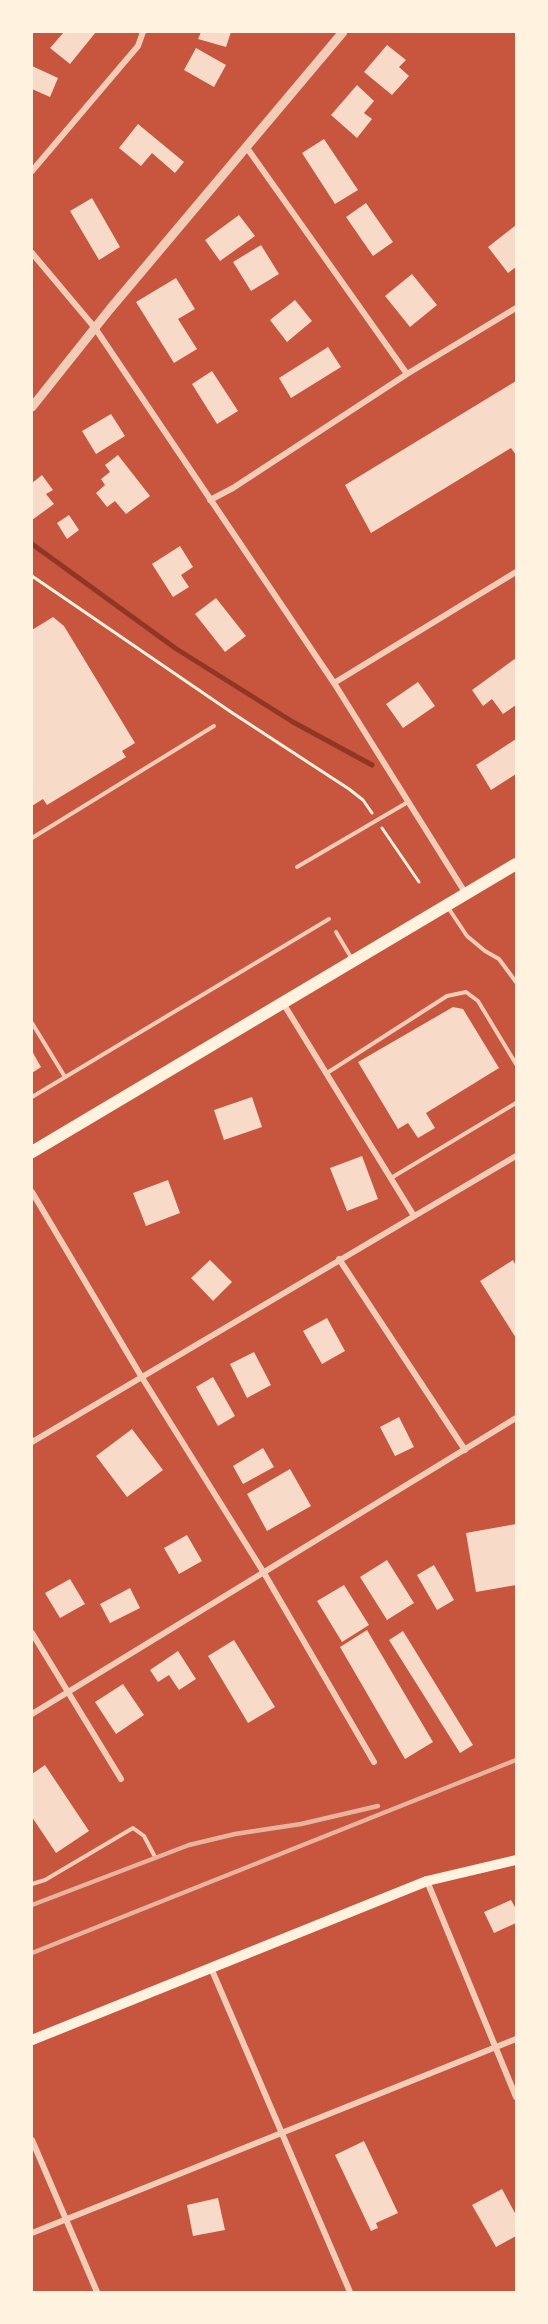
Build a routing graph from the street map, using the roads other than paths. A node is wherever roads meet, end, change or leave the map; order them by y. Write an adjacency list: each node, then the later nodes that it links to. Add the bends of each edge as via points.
1 (143, 32): 4 (street, via 138,46)
2 (343, 32): 3 (street)
3 (247, 148): 7 (street); 8 (street)
4 (32, 171)
5 (32, 253): 7 (street)
6 (516, 308): 8 (street)
7 (95, 328): 9 (street); 10 (street)
8 (406, 374): 10 (street)
9 (32, 407)
10 (210, 500): 12 (street)
11 (516, 572): 12 (street)
12 (334, 683): 14 (street)
13 (214, 726): 15 (lane)
14 (408, 802): 17 (lane); 18 (street)
15 (32, 838)
16 (516, 864): 18 (main road)
17 (297, 867)
18 (466, 894): 19 (main road)
19 (447, 905): 22 (main road); 23 (lane, via 467,936 499,959)
20 (328, 919): 28 (lane)
21 (336, 932): 22 (lane)
22 (353, 961): 24 (main road)
23 (516, 982)
24 (283, 1003): 27 (street); 31 (main road)
25 (32, 1023): 28 (lane)
26 (516, 1064): 27 (lane, via 478,1000 466,992 447,996)
27 (326, 1074): 33 (street)
28 (65, 1077): 29 (lane)
29 (32, 1097)
30 (516, 1103): 33 (lane)
31 (32, 1152)
32 (516, 1156): 35 (street)
33 (390, 1178): 35 (street)
34 (32, 1192): 37 (street)
35 (414, 1216): 36 (street)
36 (339, 1259): 37 (street); 40 (street)
37 (141, 1376): 39 (street); 41 (street)
38 (516, 1418): 40 (street)
39 (32, 1442)
40 (465, 1450): 41 (street)
41 (264, 1573): 43 (street); 45 (street)
42 (32, 1634): 43 (street)
43 (68, 1693): 44 (street); 46 (street)
44 (32, 1714)
45 (374, 1762)
46 (121, 1779)
47 (155, 1857): 50 (lane, via 144,1836 133,1828)
48 (516, 1860): 49 (main road)
49 (427, 1881): 51 (main road); 54 (street)
50 (32, 1884)
51 (211, 1968): 53 (main road); 56 (street)
52 (516, 2039): 54 (street)
53 (32, 2040)
54 (496, 2047): 55 (street); 56 (street)
55 (516, 2097)
56 (280, 2132): 58 (street); 61 (street)
57 (32, 2140): 58 (street)
58 (65, 2219): 59 (street); 60 (street)
59 (32, 2233)
60 (97, 2292)
61 (350, 2292)

